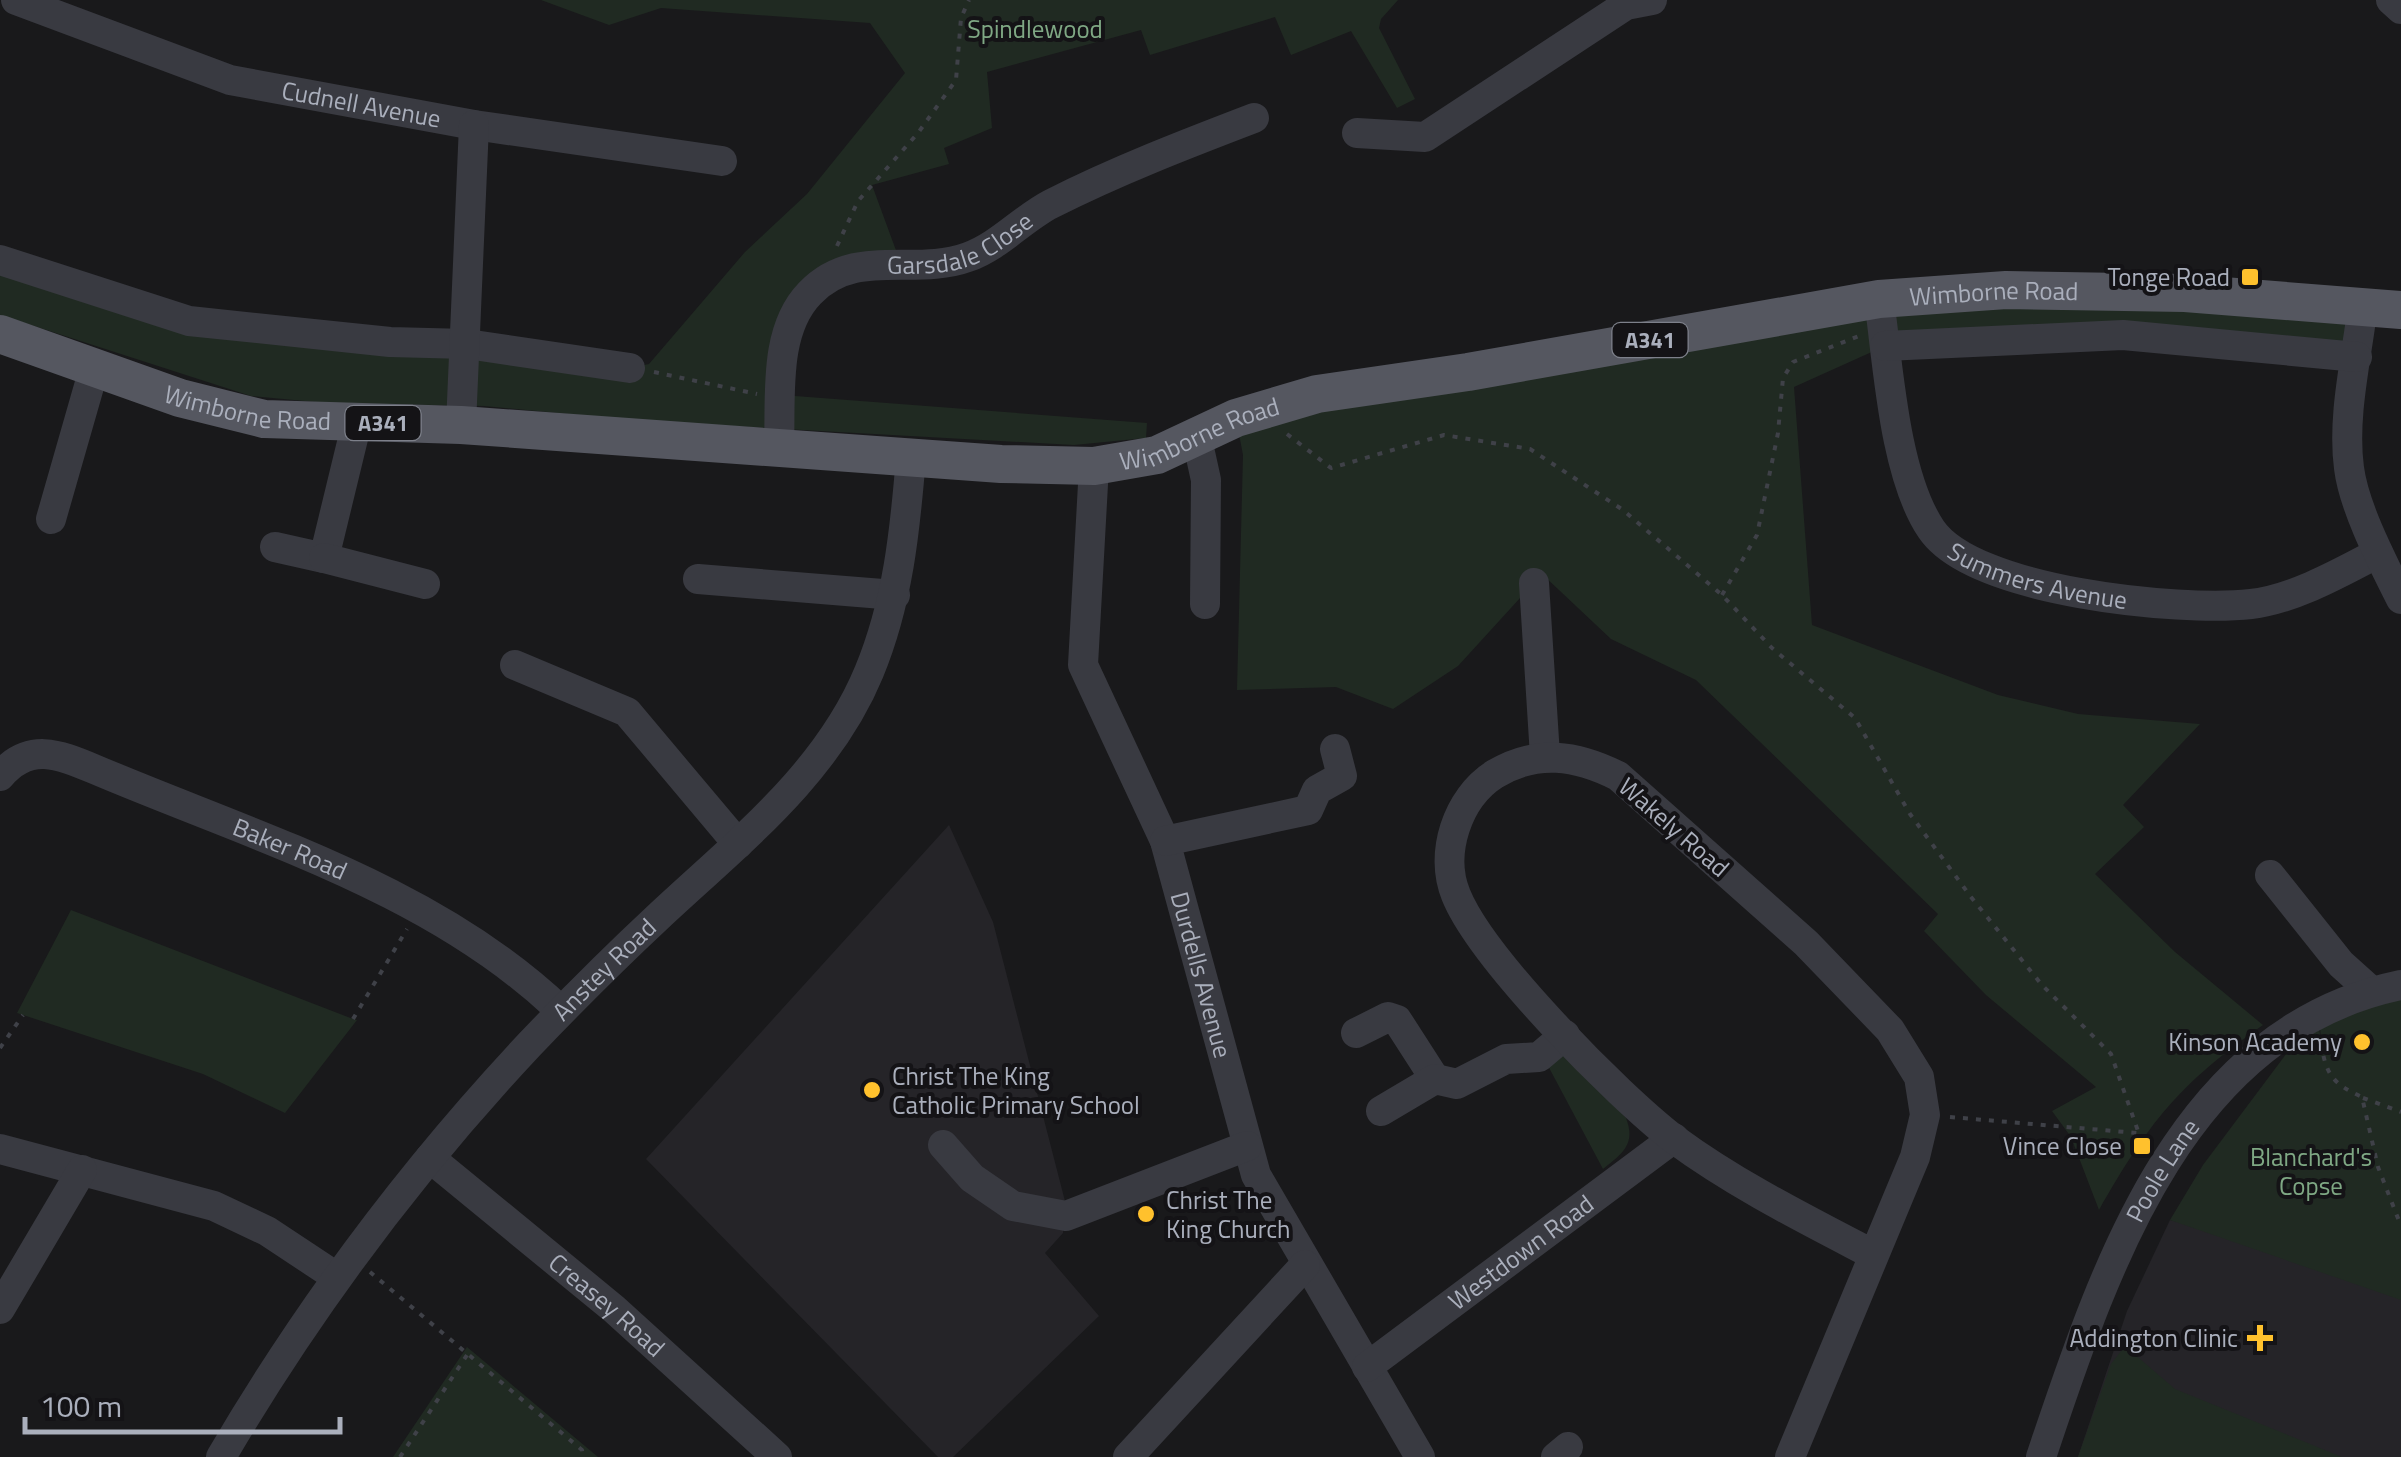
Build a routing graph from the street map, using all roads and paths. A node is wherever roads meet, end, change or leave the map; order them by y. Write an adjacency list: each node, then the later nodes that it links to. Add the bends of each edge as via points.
1 (16, 0): 7 (street, Cudnell Avenue, via 230,80)
2 (969, 0): 11 (path, via 961,18 956,80 858,202)
3 (1652, 0): 8 (street, via 1626,5 1424,138)
4 (2391, 0): 5 (street)
5 (2401, 8)
6 (1254, 118): 11 (street, Garsdale Close, via 1048,206 972,256 944,264 876,262)
7 (474, 125): 9 (street, Cudnell Avenue); 16 (street)
8 (1357, 133)
9 (722, 160)
10 (0, 260): 16 (street, via 189,321)
11 (818, 286): 20 (street, Garsdale Close, via 786,335)
12 (2362, 304): 13 (main road, Wimborne Road / A341); 14 (main road, Wimborne Road / A341, via 2006,290); 17 (street)
13 (2401, 310)
14 (1882, 324): 17 (street, Wimborne Road, via 2123,335); 21 (main road, Wimborne Road / A341, via 1468,372 1316,394); 30 (street, Summers Avenue, via 1905,466 1932,531 1978,563 2075,595 2254,604); 36 (path, via 1793,362 1784,378 1757,535)
15 (0, 334): 19 (main road, Wimborne Road / A341)
16 (466, 344): 18 (street); 23 (street)
17 (2357, 356): 30 (street, via 2349,470)
18 (630, 368): 20 (path)
19 (94, 369): 22 (main road, Wimborne Road / A341, via 264,419); 28 (street)
20 (781, 400): 25 (street, Garsdale Close)
21 (1255, 411): 24 (main road, Wimborne Road / A341); 36 (path, via 1331,468 1444,435 1530,449 1623,510)
22 (357, 422): 23 (main road, Wimborne Road / A341); 31 (street)
23 (461, 425): 25 (main road, Wimborne Road / A341)
24 (1197, 439): 27 (main road, Wimborne Road / A341, via 1156,455); 38 (street, via 1206,480)
25 (779, 446): 26 (main road, Wimborne Road / A341)
26 (911, 457): 27 (main road, Wimborne Road / A341); 35 (street, Anstey Road)
27 (1094, 466): 43 (street, Durdells Avenue, via 1083,665)
28 (51, 519)
29 (275, 547): 31 (street)
30 (2378, 553): 37 (street)
31 (324, 558): 34 (street)
32 (698, 579): 35 (street)
33 (1534, 583): 41 (street)
34 (425, 584)
35 (894, 595): 44 (street, Anstey Road, via 849,711 822,754)
36 (1722, 595): 60 (path, via 1772,648 1856,718 1910,814 1971,896 2042,984 2111,1054)
37 (2401, 599)
38 (1205, 604)
39 (514, 665): 44 (street, via 627,712)
40 (1335, 749): 43 (street, via 1342,776 1316,790 1308,810)
41 (1545, 756): 53 (street, via 1509,766 1470,796 1457,820 1451,864 1466,916); 59 (street, Wakely Road, via 1618,776 1806,943 1908,1053)
42 (0, 776): 46 (street, Baker Road, via 27,754 67,758)
43 (1165, 841): 63 (street, Durdells Avenue)
44 (738, 844): 48 (street, Anstey Road)
45 (2270, 874): 47 (street, via 2341,964)
46 (419, 908): 48 (street, Baker Road, via 514,967); 51 (path)
47 (2386, 988): 49 (street, Poole Lane)
48 (561, 1011): 65 (street, Anstey Road)
49 (2316, 1014): 56 (path, via 2334,1085); 67 (street, Poole Lane, via 2229,1080)
50 (23, 1015): 54 (path)
51 (353, 1019)
52 (1356, 1033): 55 (street, via 1397,1020)
53 (1565, 1035): 55 (street, via 1539,1056 1506,1059 1456,1084); 61 (street)
54 (0, 1048)
55 (1434, 1079): 57 (street)
56 (2362, 1098): 58 (path); 68 (path)
57 (1381, 1111)
58 (2401, 1112)
59 (1925, 1115): 60 (path); 69 (street, Wakely Road, via 1915,1157)
60 (2138, 1133): 67 (path)
61 (1674, 1138): 69 (street); 74 (street, Westdown Road)
62 (943, 1145): 63 (street, via 972,1178 1013,1206 1066,1216)
63 (1248, 1146): 71 (street, Durdells Avenue, via 1256,1175)
64 (0, 1149): 66 (street)
65 (430, 1158): 70 (street, Anstey Road); 78 (street, Creasey Road, via 614,1309)
66 (82, 1170): 70 (street, via 214,1206); 72 (street)
67 (2157, 1178): 82 (street, Poole Lane, via 2110,1264)
68 (2401, 1226)
69 (1872, 1254): 81 (street, Wakely Road)
70 (343, 1266): 73 (path); 75 (street, Anstey Road)
71 (1305, 1266): 74 (street, Durdells Avenue); 79 (street)
72 (0, 1308)
73 (469, 1352): 76 (path); 77 (path, via 582,1450)
74 (1367, 1367): 80 (street, Durdells Avenue)
75 (221, 1457)
76 (400, 1457)
77 (582, 1457)
78 (777, 1457)
79 (1128, 1457)
80 (1420, 1457)
81 (1790, 1457)
82 (2041, 1457)

